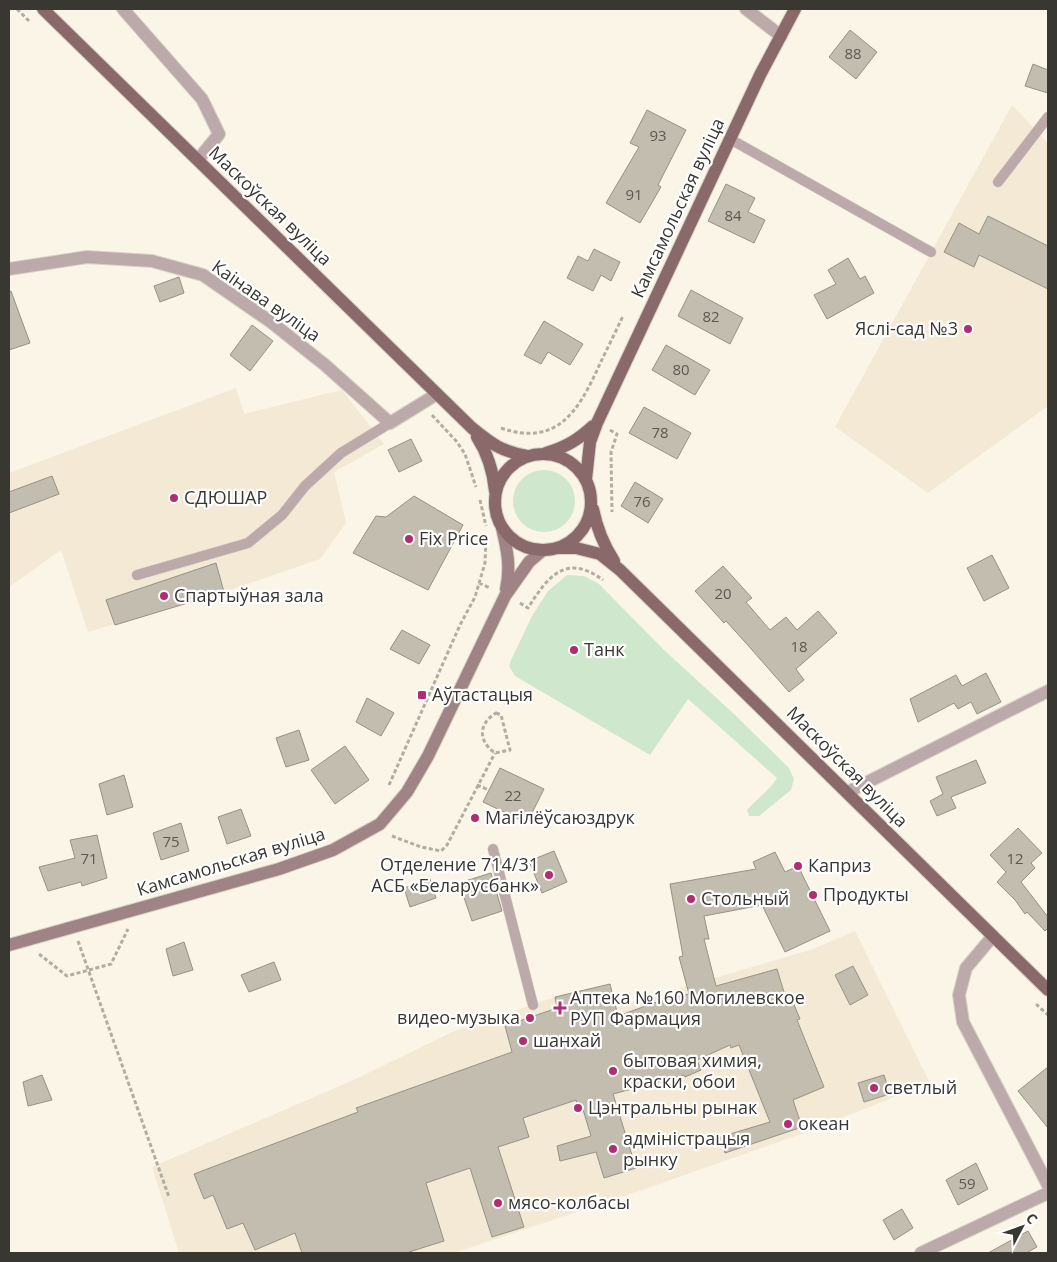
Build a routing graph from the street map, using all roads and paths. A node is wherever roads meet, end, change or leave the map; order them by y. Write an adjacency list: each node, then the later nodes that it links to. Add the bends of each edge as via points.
1 (43, 9): 8 (main road, Маскоўская вуліца)
2 (123, 9): 8 (street, via 202,99 218,134)
3 (746, 9): 5 (street)
4 (795, 9): 5 (main road, Камсамольская вуліца)
5 (781, 36): 7 (main road, Камсамольская вуліца)
6 (1048, 117): 9 (lane)
7 (730, 139): 10 (lane); 16 (main road, Камсамольская вуліца)
8 (198, 160): 13 (main road, Маскоўская вуліца)
9 (998, 182)
10 (931, 252)
11 (9, 269): 15 (street, Каінава вуліца, via 87,257 152,261 203,275 271,322)
12 (623, 316): 14 (path, via 584,398)
13 (437, 394): 15 (street); 18 (main road, Маскоўская вуліца)
14 (574, 411): 16 (path); 17 (path, via 556,426 533,434 518,434)
15 (390, 423): 29 (lane, via 341,454 305,486 282,515 248,543)
16 (597, 423): 19 (main road, Камсамольская вуліца, via 565,448); 21 (main road, Камсамольская вуліца, via 590,442); 24 (path, via 617,434 611,452)
17 (496, 426)
18 (472, 428): 20 (main road, Маскоўская вуліца, via 508,452); 22 (main road, Маскоўская вуліца, via 486,450 493,472)
19 (543, 454): 20 (main road); 21 (main road, via 560,457 575,465)
20 (527, 456): 22 (main road, via 512,465 501,478)
21 (586, 479): 23 (main road)
22 (495, 495): 25 (main road, via 496,512)
23 (592, 503): 26 (main road, via 587,522 575,538); 28 (main road, Маскоўская вуліца, via 597,531)
24 (612, 513)
25 (502, 528): 27 (main road, via 527,548); 31 (main road, Камсамольская вуліца, via 509,557)
26 (558, 548): 27 (main road); 28 (main road, Маскоўская вуліца, via 576,548 600,554)
27 (543, 550): 31 (main road, Камсамольская вуліца, via 529,562)
28 (620, 570): 31 (path, via 607,584 591,571 574,567 558,571 541,587 528,608); 36 (main road, Маскоўская вуліца)
29 (137, 575)
30 (479, 583): 31 (path)
31 (505, 596): 38 (main road, Камсамольская вуліца, via 428,756 408,792 380,824 333,850 279,869)
32 (1048, 691): 36 (street)
33 (496, 753): 33 (path, via 485,741 482,729 496,713 501,715 510,750)
34 (478, 785): 35 (path)
35 (489, 790)
36 (848, 792): 39 (main road, Маскоўская вуліца)
37 (494, 849): 43 (lane)
38 (73, 926): 40 (main road, Камсамольская вуліца); 47 (path)
39 (993, 936): 41 (main road, Маскоўская вуліца); 45 (street, via 966,968 959,995 963,1022)
40 (9, 945)
41 (1048, 990)
42 (1035, 1002): 44 (path)
43 (533, 1005)
44 (1048, 1015)
45 (1048, 1185)
46 (1048, 1193): 48 (street)
47 (168, 1197)
48 (921, 1253)

